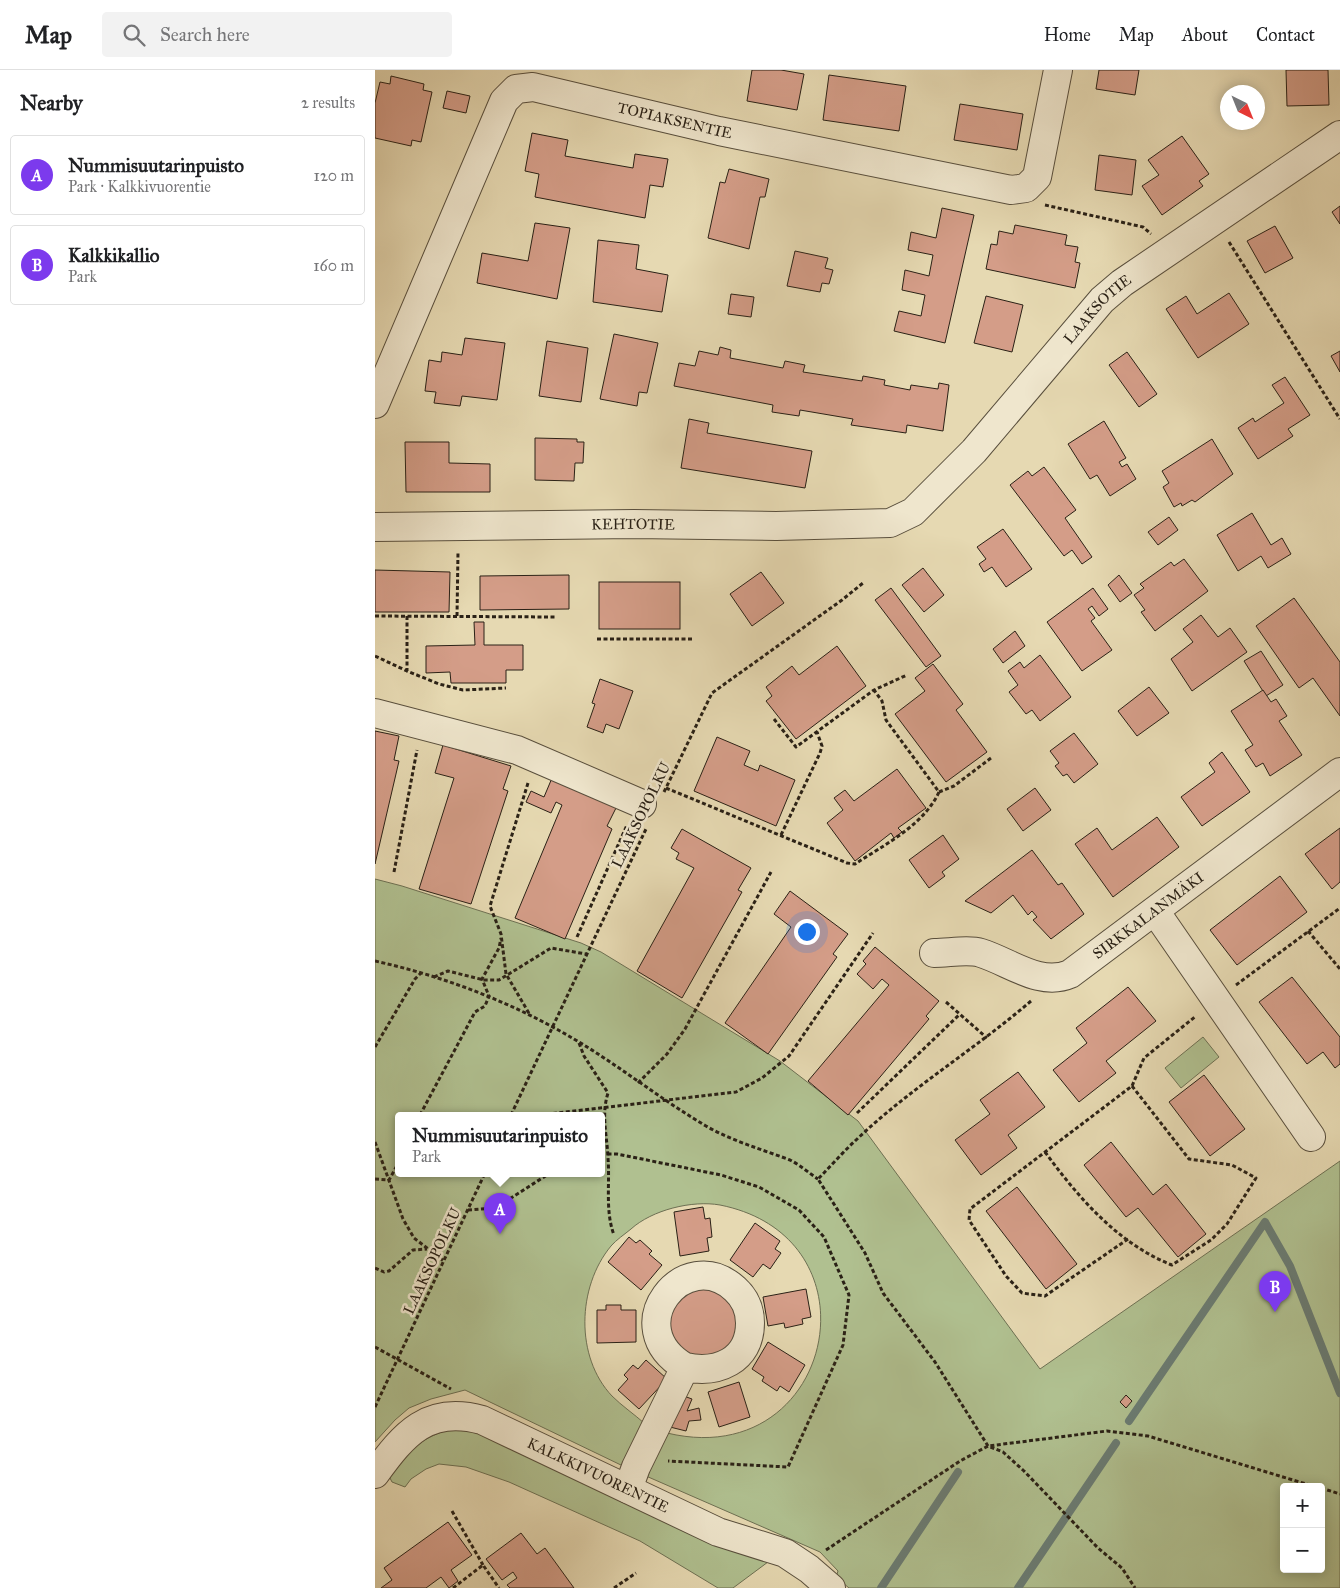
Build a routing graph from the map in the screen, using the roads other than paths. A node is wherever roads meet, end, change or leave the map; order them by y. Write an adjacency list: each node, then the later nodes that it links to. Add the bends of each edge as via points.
1 (1058, 70): 3 (street, TOPIAKSENTIE, via 1037,178 1026,188 1011,190 719,131 533,87 516,89 504,101)
2 (1340, 135): 4 (street, LAAKSOTIE, via 1102,300 974,451 913,512)
3 (375, 404)
4 (890, 523): 5 (street, KEHTOTIE)
5 (375, 527)
6 (375, 713): 8 (street, via 517,750)
7 (1340, 772): 9 (street, SIRKKALANMÄKI)
8 (647, 807)
9 (1155, 911): 10 (street, SIRKKALANMÄKI, via 1070,974 1058,979 1044,978 979,952); 11 (street)
10 (935, 953)
11 (1311, 1136)
12 (685, 1367): 14 (street)
13 (379, 1457): 14 (street, KALKKIVUORENTIE, via 429,1420 453,1415 469,1416)
14 (628, 1489): 15 (street, KALKKIVUORENTIE, via 718,1532 785,1553)
15 (831, 1588)

